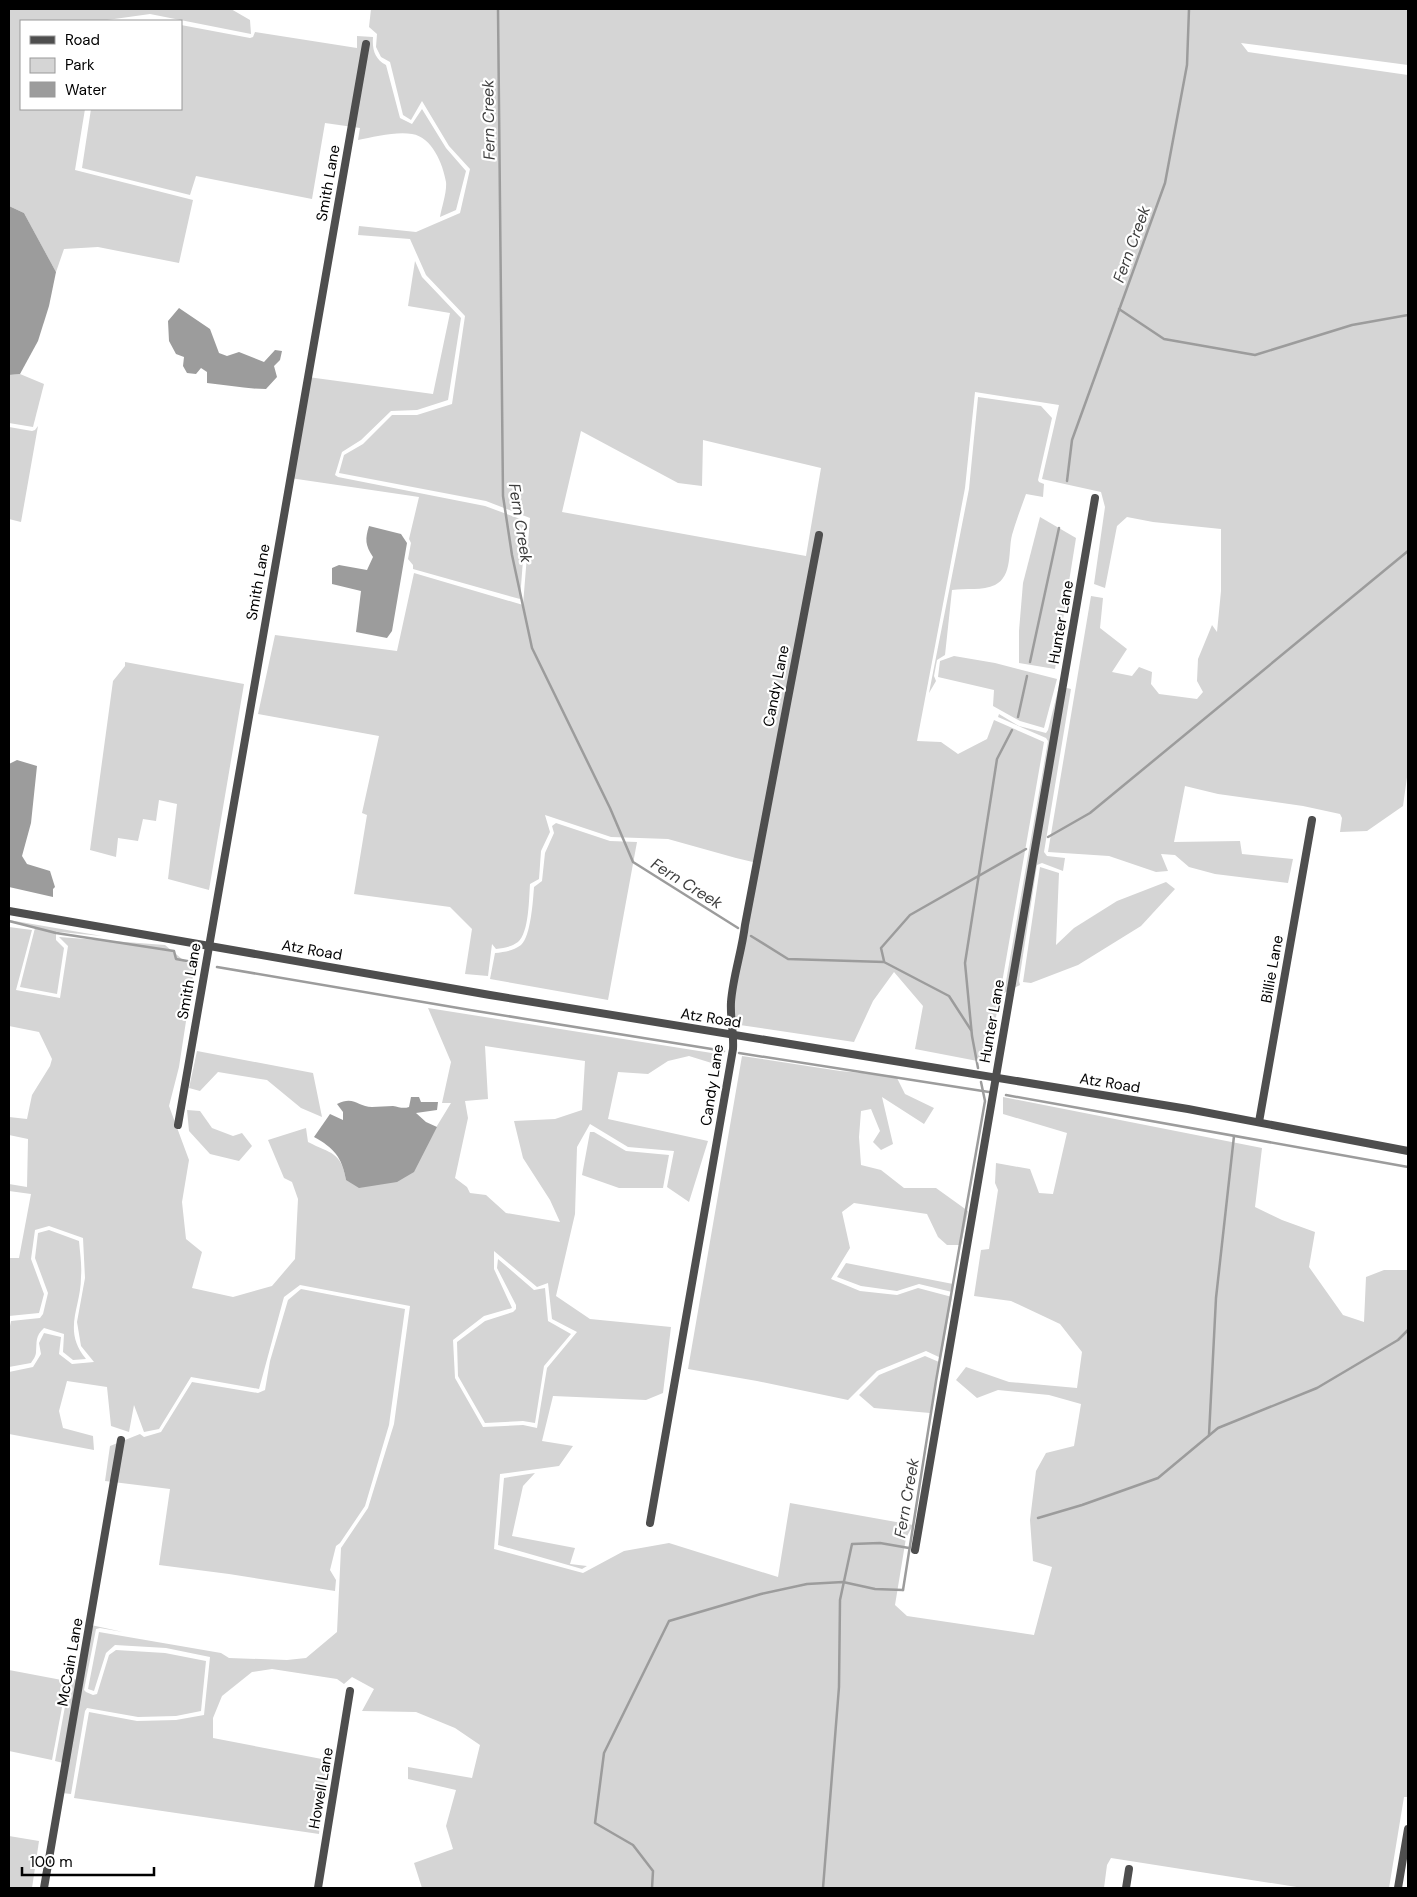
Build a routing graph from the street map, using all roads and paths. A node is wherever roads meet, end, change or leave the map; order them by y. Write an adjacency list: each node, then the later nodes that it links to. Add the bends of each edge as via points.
1 (366, 44): 6 (street, Smith Lane)
2 (1095, 498): 8 (street, Hunter Lane)
3 (819, 535): 7 (street, Candy Lane, via 743,949 734,978 731,1005)
4 (1312, 820): 9 (street, Billie Lane)
5 (9, 911): 6 (street, Atz Road)
6 (209, 946): 7 (street, Atz Road); 10 (street, Smith Lane)
7 (734, 1035): 8 (street, Atz Road); 13 (street, Candy Lane)
8 (996, 1078): 9 (street, Atz Road); 14 (street, Hunter Lane)
9 (1259, 1122): 11 (street, Atz Road)
10 (178, 1125)
11 (1408, 1152)
12 (121, 1440): 18 (street, McCain Lane)
13 (650, 1523)
14 (915, 1550)
15 (350, 1691): 19 (street, Howell Lane)
16 (1408, 1829): 21 (street)
17 (1129, 1869): 20 (street)
18 (44, 1888)
19 (318, 1888)
20 (1126, 1888)
21 (1398, 1888)

